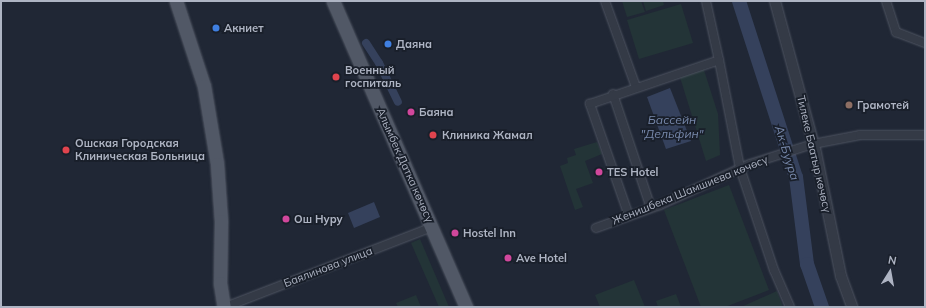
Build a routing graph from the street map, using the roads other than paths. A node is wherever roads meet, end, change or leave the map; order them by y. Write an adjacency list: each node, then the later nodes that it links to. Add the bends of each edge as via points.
1 (176, 1): 18 (main road, via 204,86 217,164 221,221 220,283)
2 (333, 1): 16 (main road, Алымбек Датка көчөсү)
3 (605, 1): 9 (street)
4 (706, 1): 8 (street)
5 (777, 1): 12 (street, Тилеке Баатыр көчөсү)
6 (886, 1): 7 (street, via 896,32)
7 (925, 43)
8 (719, 60): 9 (street); 13 (street)
9 (636, 87): 10 (street)
10 (614, 94): 14 (street); 15 (street, via 590,104)
11 (925, 135): 12 (street, Женишбека Шамшиева көчөсү, via 860,135)
12 (813, 144): 13 (street, Женишбека Шамшиева көчөсү); 21 (street, Тилеке Баатыр көчөсү, via 841,276)
13 (740, 168): 14 (street, Женишбека Шамшиева көчөсү); 20 (street, via 774,270)
14 (651, 208): 15 (street, Женишбека Шамшиева көчөсү)
15 (629, 216): 17 (street, Женишбека Шамшиева көчөсү)
16 (432, 227): 18 (street, Баялинова улица); 19 (main road, Алымбек Датка көчөсү)
17 (596, 228)
18 (224, 307)
19 (466, 307)
20 (790, 307)
21 (852, 307)

